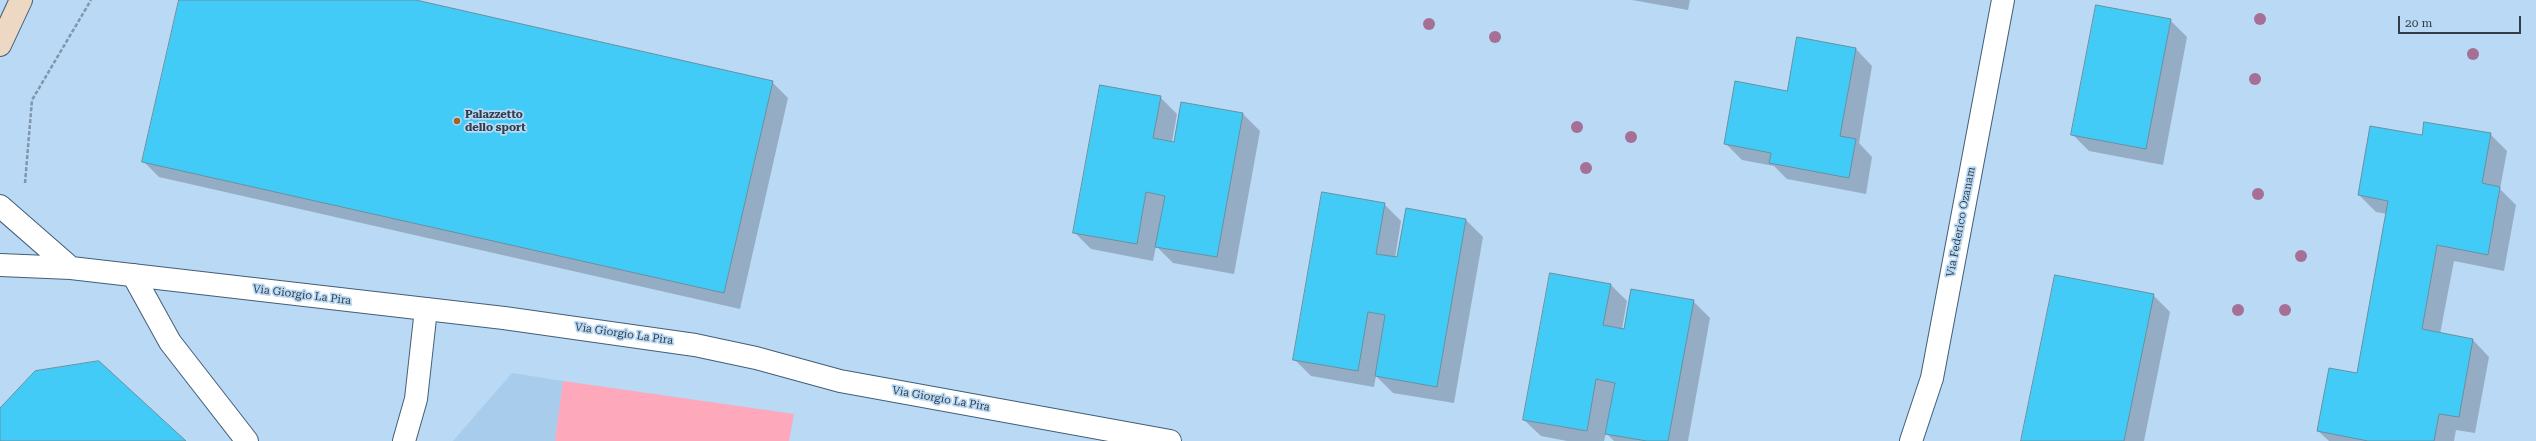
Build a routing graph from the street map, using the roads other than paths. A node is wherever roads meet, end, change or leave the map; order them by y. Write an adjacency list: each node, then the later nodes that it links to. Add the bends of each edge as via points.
1 (21, 0): 3 (main road)
2 (2003, 0): 12 (street, Via Federico Ozanam, via 1932,378)
3 (0, 45)
4 (7, 213): 6 (street)
5 (0, 265): 6 (street, Via Giorgio La Pira)
6 (71, 268): 7 (street, Via Giorgio La Pira)
7 (133, 275): 8 (street, Via Giorgio La Pira); 9 (street, via 170,342)
8 (426, 309): 10 (street, via 416,399); 11 (street, Via Giorgio La Pira, via 695,344 840,381)
9 (247, 441)
10 (404, 441)
11 (1170, 441)
12 (1911, 441)

